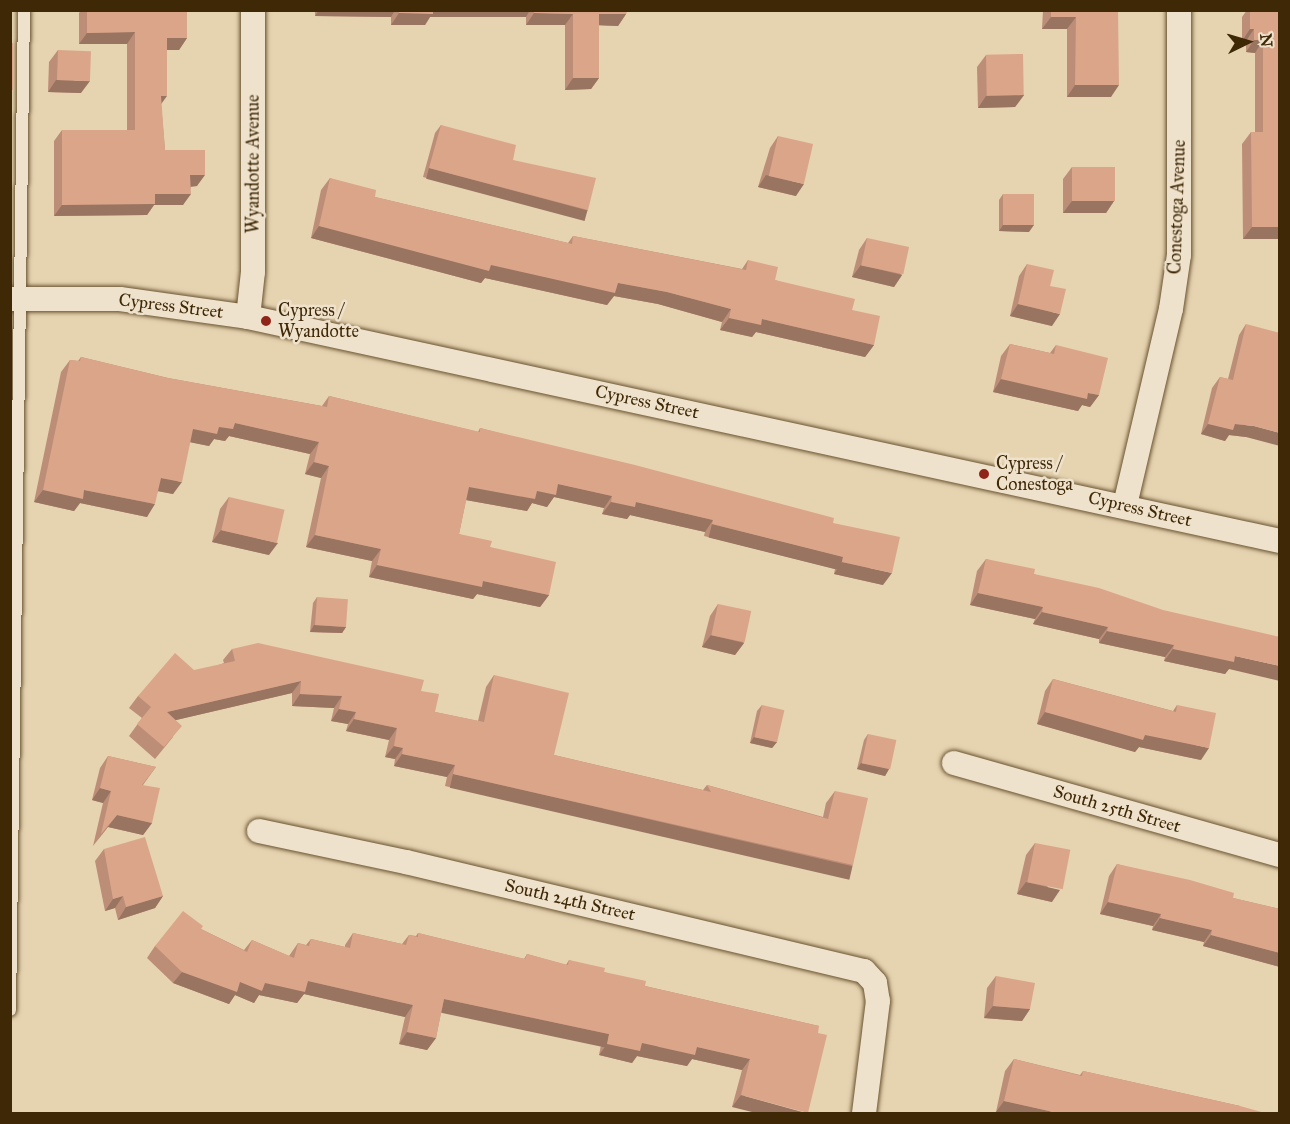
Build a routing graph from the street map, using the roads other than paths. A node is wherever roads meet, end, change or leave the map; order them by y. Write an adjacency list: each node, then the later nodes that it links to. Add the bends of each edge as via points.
1 (24, 10): 4 (lane)
2 (253, 10): 5 (street, Wyandotte Avenue, via 254,272)
3 (1179, 10): 6 (street, Conestoga Avenue, via 1179,255 1171,309)
4 (17, 298): 5 (street, Cypress Street, via 130,299); 11 (lane)
5 (248, 317): 6 (street, Cypress Street)
6 (1125, 505): 7 (street, Cypress Street)
7 (1280, 541)
8 (954, 763): 10 (street, South 25th Street)
9 (259, 831): 12 (street, South 24th Street, via 864,971 876,983 876,1022)
10 (1280, 855)
11 (10, 1010)
12 (864, 1113)

